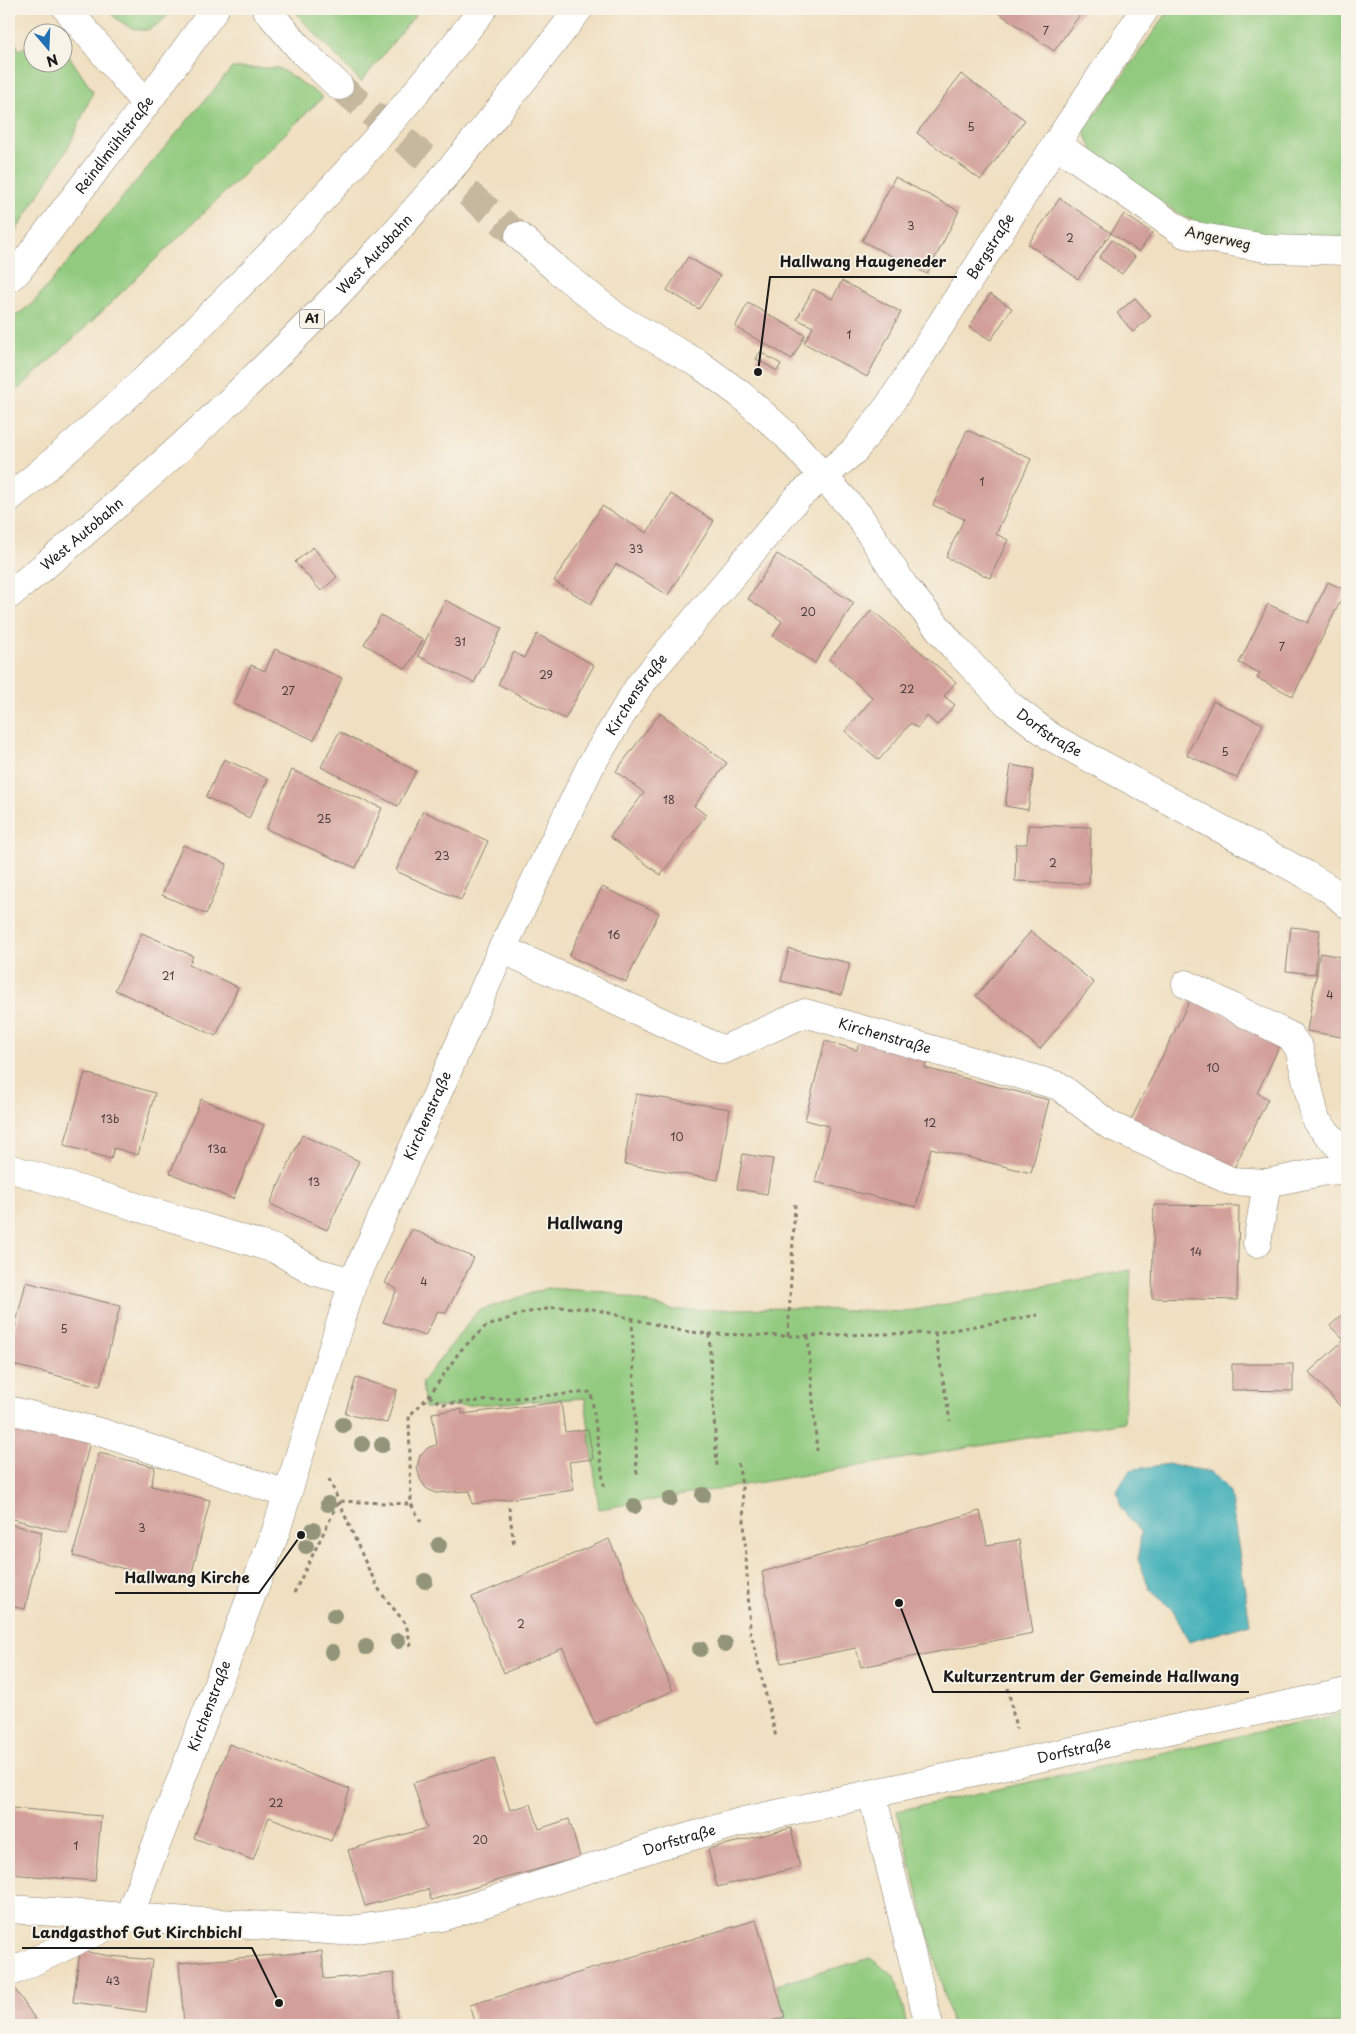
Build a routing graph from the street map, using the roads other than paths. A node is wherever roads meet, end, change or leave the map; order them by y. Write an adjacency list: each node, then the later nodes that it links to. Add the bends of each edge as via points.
1 (67, 9): 8 (main road)
2 (215, 9): 8 (main road, Reindlmühlstraße)
3 (266, 9): 7 (main road, via 301,50)
4 (483, 9): 14 (main road, via 392,123 320,203 171,354)
5 (579, 9): 15 (main road, West Autobahn / A1, via 512,95 356,274 172,457 80,538)
6 (1145, 9): 9 (main road, Bergstraße)
7 (339, 86)
8 (146, 104): 12 (main road, Reindlmühlstraße, via 17,272)
9 (1056, 144): 11 (main road, Angerweg, via 1185,234 1271,249); 13 (main road, Bergstraße, via 890,404 854,451)
10 (519, 236): 13 (main road, Dorfstraße, via 618,318 699,364 740,394)
11 (1347, 251)
12 (9, 278)
13 (825, 475): 16 (main road, Dorfstraße, via 859,516 904,586 953,646 1007,703 1051,737 1304,874); 17 (main road, Kirchenstraße, via 799,496 639,686 591,765)
14 (9, 498)
15 (9, 594)
16 (1347, 904)
17 (502, 949): 22 (main road, Kirchenstraße, via 723,1050 805,1013 1059,1086 1109,1125 1231,1182); 24 (main road, Kirchenstraße)
18 (1186, 984): 19 (main road, via 1290,1036 1299,1048 1316,1122)
19 (1347, 1154)
20 (9, 1168): 24 (main road, via 275,1249 316,1272)
21 (1347, 1170): 22 (main road)
22 (1267, 1183): 23 (main road)
23 (1257, 1243)
24 (353, 1282): 26 (main road, Kirchenstraße)
25 (9, 1410): 26 (main road, via 100,1432)
26 (287, 1494): 30 (main road, Kirchenstraße, via 276,1531)
27 (1347, 1692): 28 (main road, Dorfstraße)
28 (872, 1794): 30 (main road, Dorfstraße, via 744,1821 442,1917 342,1931); 32 (main road)
29 (9, 1909): 30 (main road, Dorfstraße)
30 (129, 1916): 31 (main road)
31 (9, 1973)
32 (929, 2025)

